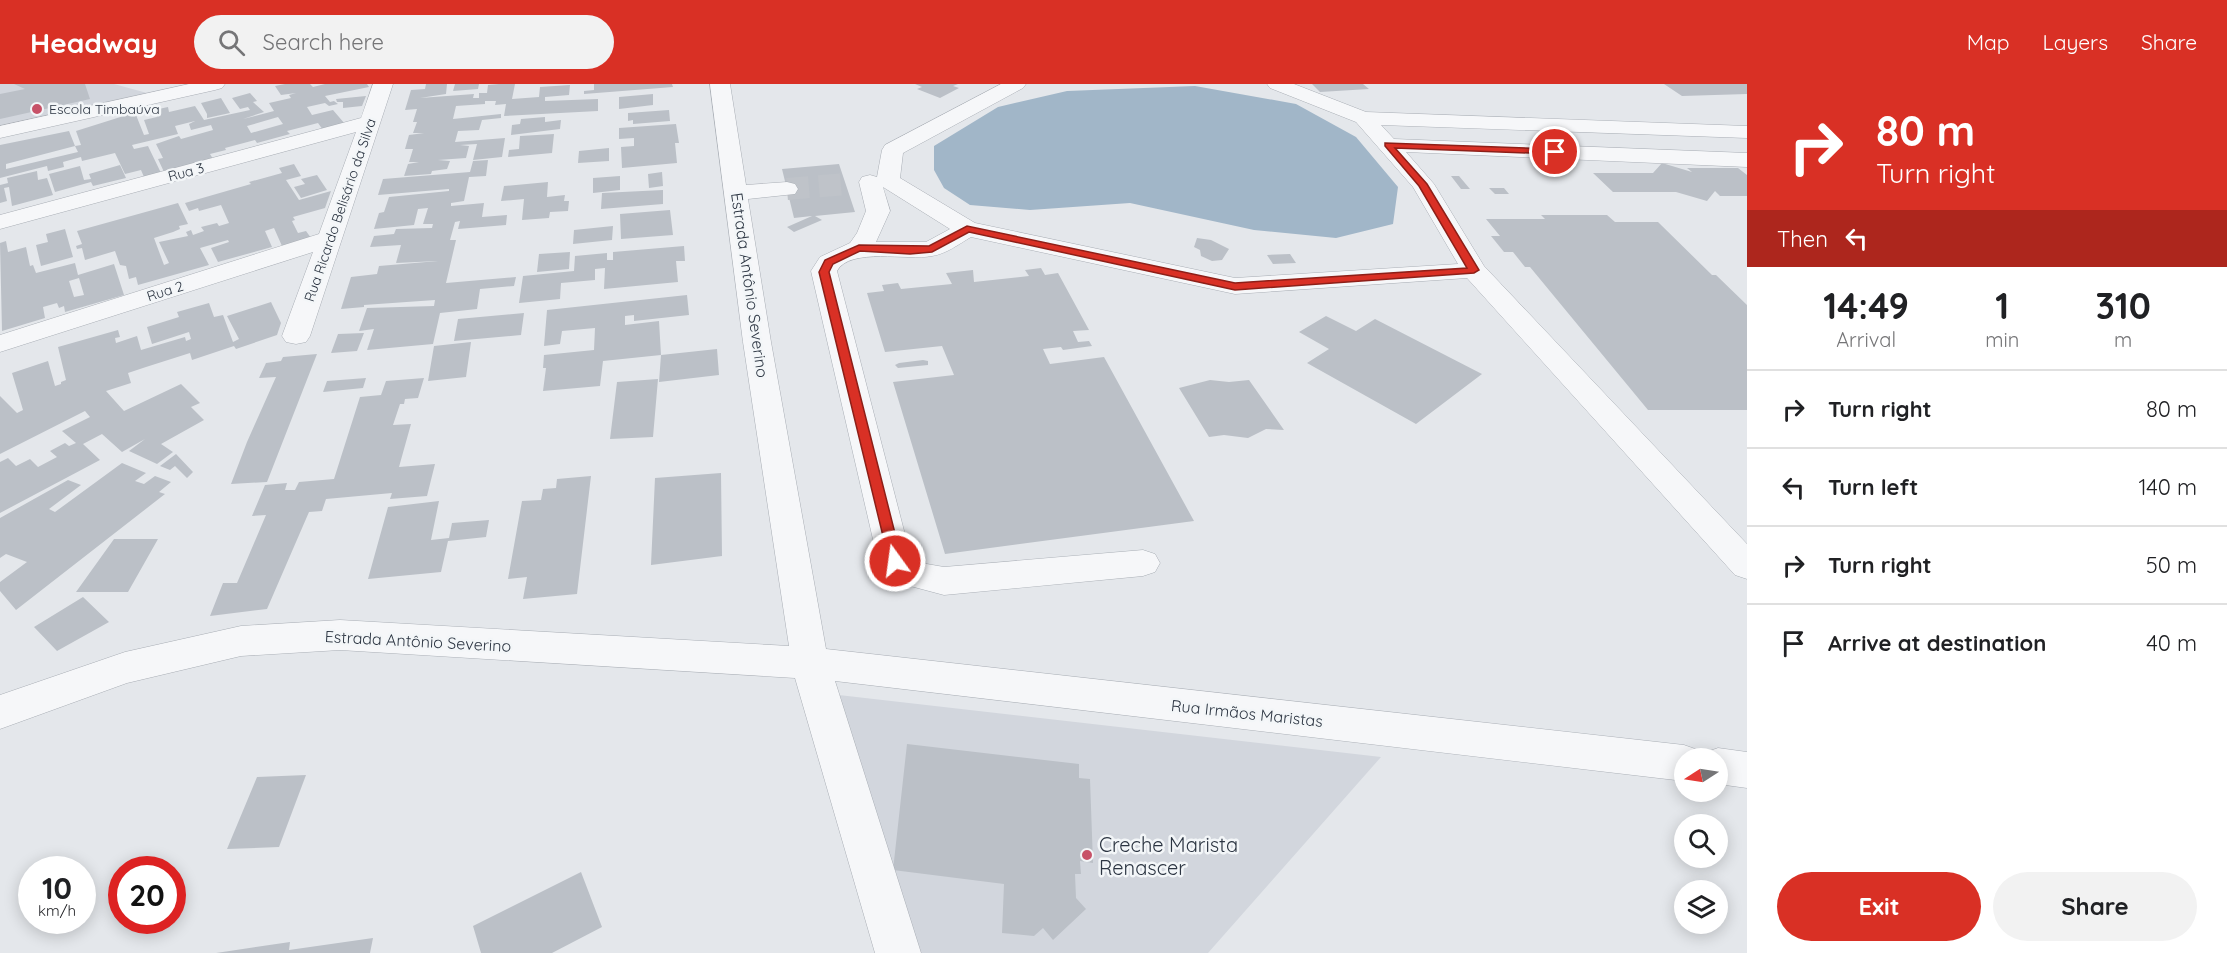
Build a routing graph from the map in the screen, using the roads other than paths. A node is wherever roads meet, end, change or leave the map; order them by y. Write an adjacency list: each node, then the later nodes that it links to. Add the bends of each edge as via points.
1 (215, 84): 7 (street)
2 (383, 84): 9 (street, Rua Ricardo Belisário da Silva)
3 (720, 84): 16 (street, Estrada Antônio Severino)
4 (1016, 84): 5 (street); 14 (street, via 893,150)
5 (1024, 84)
6 (1277, 84): 8 (street)
7 (182, 86): 10 (street)
8 (1363, 118): 11 (street); 12 (street)
9 (371, 122): 17 (street, Rua 3); 19 (street, Rua Ricardo Belisário da Silva)
10 (0, 132)
11 (1747, 132)
12 (1388, 145): 13 (street); 21 (street, via 1423,184)
13 (1747, 160)
14 (868, 182): 18 (street); 20 (street, via 878,211)
15 (787, 189): 16 (street)
16 (736, 193): 26 (street, Estrada Antônio Severino)
17 (0, 222)
18 (967, 229): 20 (street, via 932,249); 21 (street, via 1235,286)
19 (329, 239): 22 (street, Rua Ricardo Belisário da Silva); 23 (street, Rua 2)
20 (859, 248): 24 (street, via 828,262 824,272 895,561 911,574 944,581)
21 (1474, 270): 25 (street)
22 (296, 336)
23 (0, 344)
24 (1143, 563)
25 (1747, 566)
26 (810, 663): 27 (street, Estrada Antônio Severino, via 340,634 241,641 125,668); 28 (street, Rua Irmãos Maristas); 31 (street, Estrada Antônio Severino)
27 (4, 704)
28 (1674, 762)
29 (1728, 767): 30 (street)
30 (1747, 770)
31 (898, 953)

